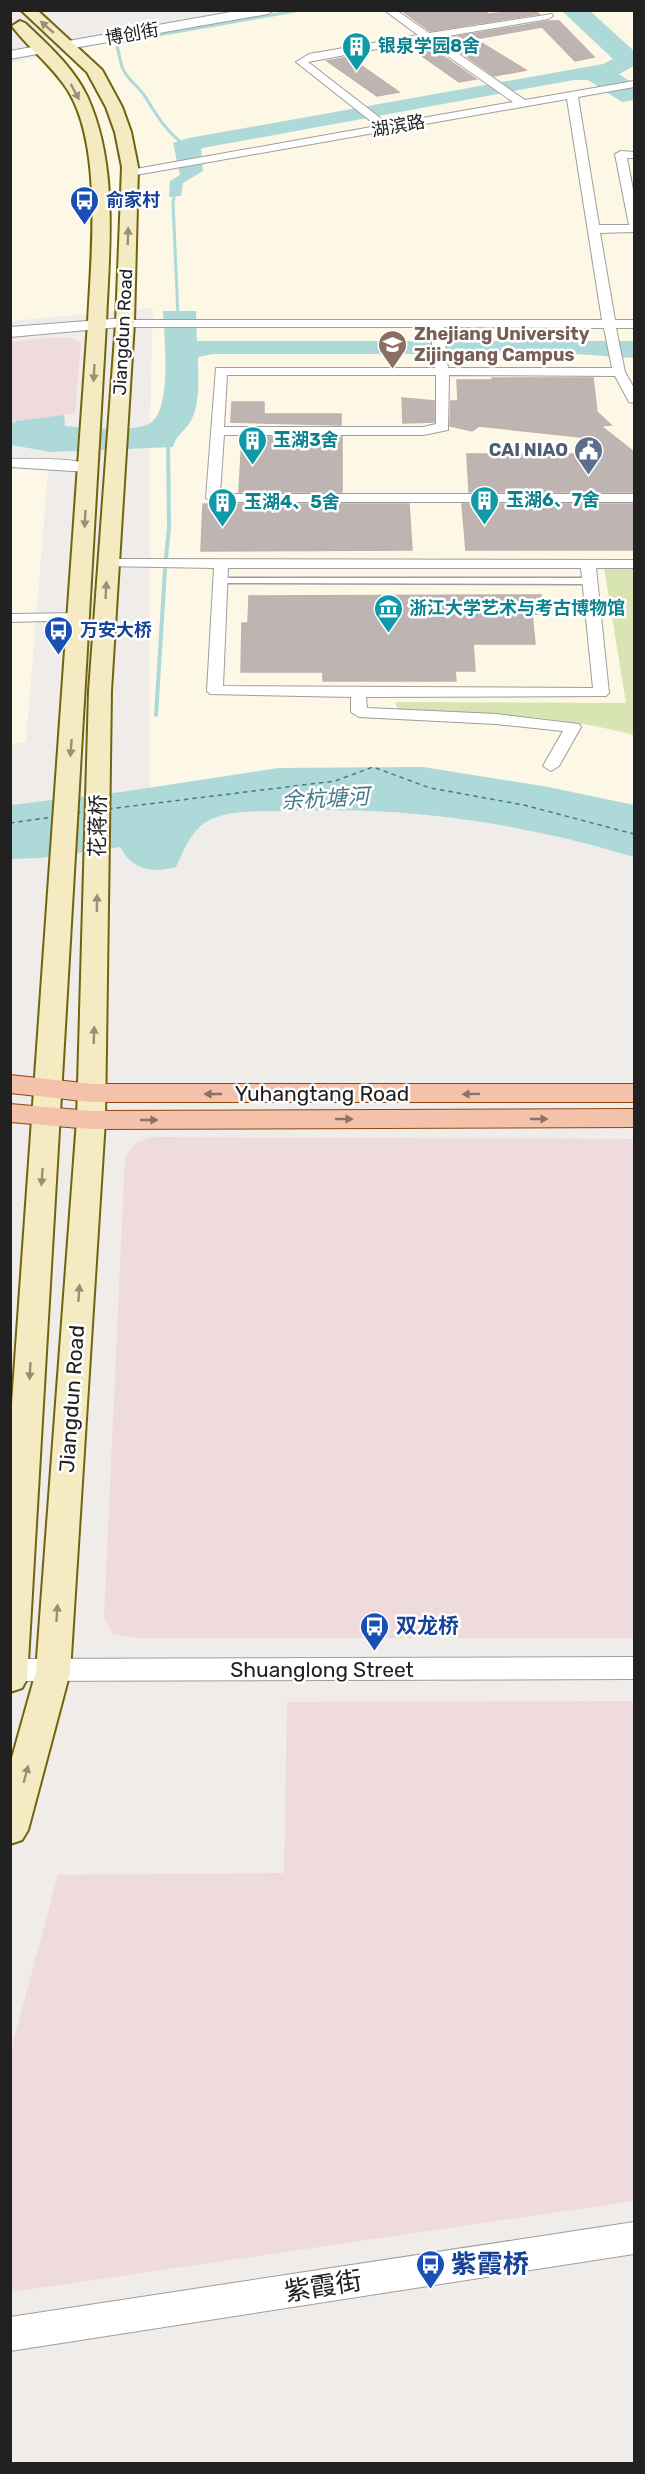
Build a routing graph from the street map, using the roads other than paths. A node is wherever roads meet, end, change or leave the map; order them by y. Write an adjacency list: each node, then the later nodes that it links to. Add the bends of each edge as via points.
1 (28, 10): 7 (main road, Jiangdun Road, one-way to 1)
2 (268, 10): 7 (street, 博创街)
3 (389, 10): 6 (street)
4 (10, 16): 8 (main road, Jiangdun Road)
5 (548, 16): 6 (street)
6 (427, 37): 12 (street); 13 (street, via 309,57 301,62)
7 (68, 45): 15 (main road, Jiangdun Road, via 94,70 114,107)
8 (43, 49): 9 (street); 19 (main road, Jiangdun Road, one-way to 19, via 64,70 83,106 95,146 100,176)
9 (10, 55)
10 (634, 84): 11 (street, 湖滨路)
11 (572, 96): 12 (street, 湖滨路); 17 (street)
12 (520, 103): 13 (street, 湖滨路)
13 (384, 127): 15 (street, 湖滨路)
14 (634, 155): 16 (street, via 621,154)
15 (130, 173): 20 (main road, Jiangdun Road, one-way to 15)
16 (634, 224)
17 (593, 229): 18 (street); 21 (street)
18 (634, 229)
19 (97, 323): 20 (street); 24 (street); 30 (main road, Jiangdun Road, one-way to 30)
20 (125, 323): 23 (street); 32 (main road, Jiangdun Road)
21 (609, 324): 22 (street); 23 (street); 26 (street)
22 (634, 324)
23 (437, 329): 25 (street)
24 (10, 332)
25 (441, 365): 26 (street); 28 (street, via 221,370); 28 (street, via 443,427 423,431)
26 (618, 367): 27 (street)
27 (634, 399)
28 (218, 431): 31 (street, via 213,498)
29 (10, 463): 30 (street)
30 (89, 464): 38 (main road, Jiangdun Road, one-way to 38)
31 (634, 498)
32 (108, 563): 33 (street); 41 (main road, Jiangdun Road, one-way to 32)
33 (221, 564): 34 (street); 36 (street)
34 (588, 564): 35 (street); 37 (street)
35 (634, 564)
36 (220, 581): 37 (street); 42 (street, via 215,691)
37 (590, 581): 42 (street, via 601,693)
38 (79, 616): 39 (street); 40 (main road, Jiangdun Road)
39 (10, 618)
40 (75, 689): 44 (main road, 花蒋桥, one-way to 44)
41 (100, 691): 45 (main road, 花蒋桥, one-way to 41)
42 (358, 692): 43 (street, via 359,712 496,718 573,727)
43 (551, 766)
44 (58, 959): 48 (main road, Jiangdun Road)
45 (96, 962): 49 (main road, Jiangdun Road, one-way to 45)
46 (10, 1084): 48 (main road, Yuhangtang Road)
47 (634, 1093): 49 (main road, Yuhangtang Road, one-way to 49)
48 (47, 1104): 49 (main road, Yuhangtang Road); 50 (main road, Yuhangtang Road); 54 (main road, Jiangdun Road, one-way to 54)
49 (91, 1106): 51 (main road, Yuhangtang Road, one-way to 51); 53 (main road, Jiangdun Road, one-way to 49)
50 (10, 1113)
51 (634, 1118)
52 (634, 1668): 53 (street, Shuanglong Street)
53 (53, 1672): 54 (street, Shuanglong Street); 55 (main road, Jiangdun Road, one-way to 53)
54 (11, 1673)
55 (10, 1830)
56 (634, 2238): 57 (street, 紫霞街)
57 (10, 2334)

